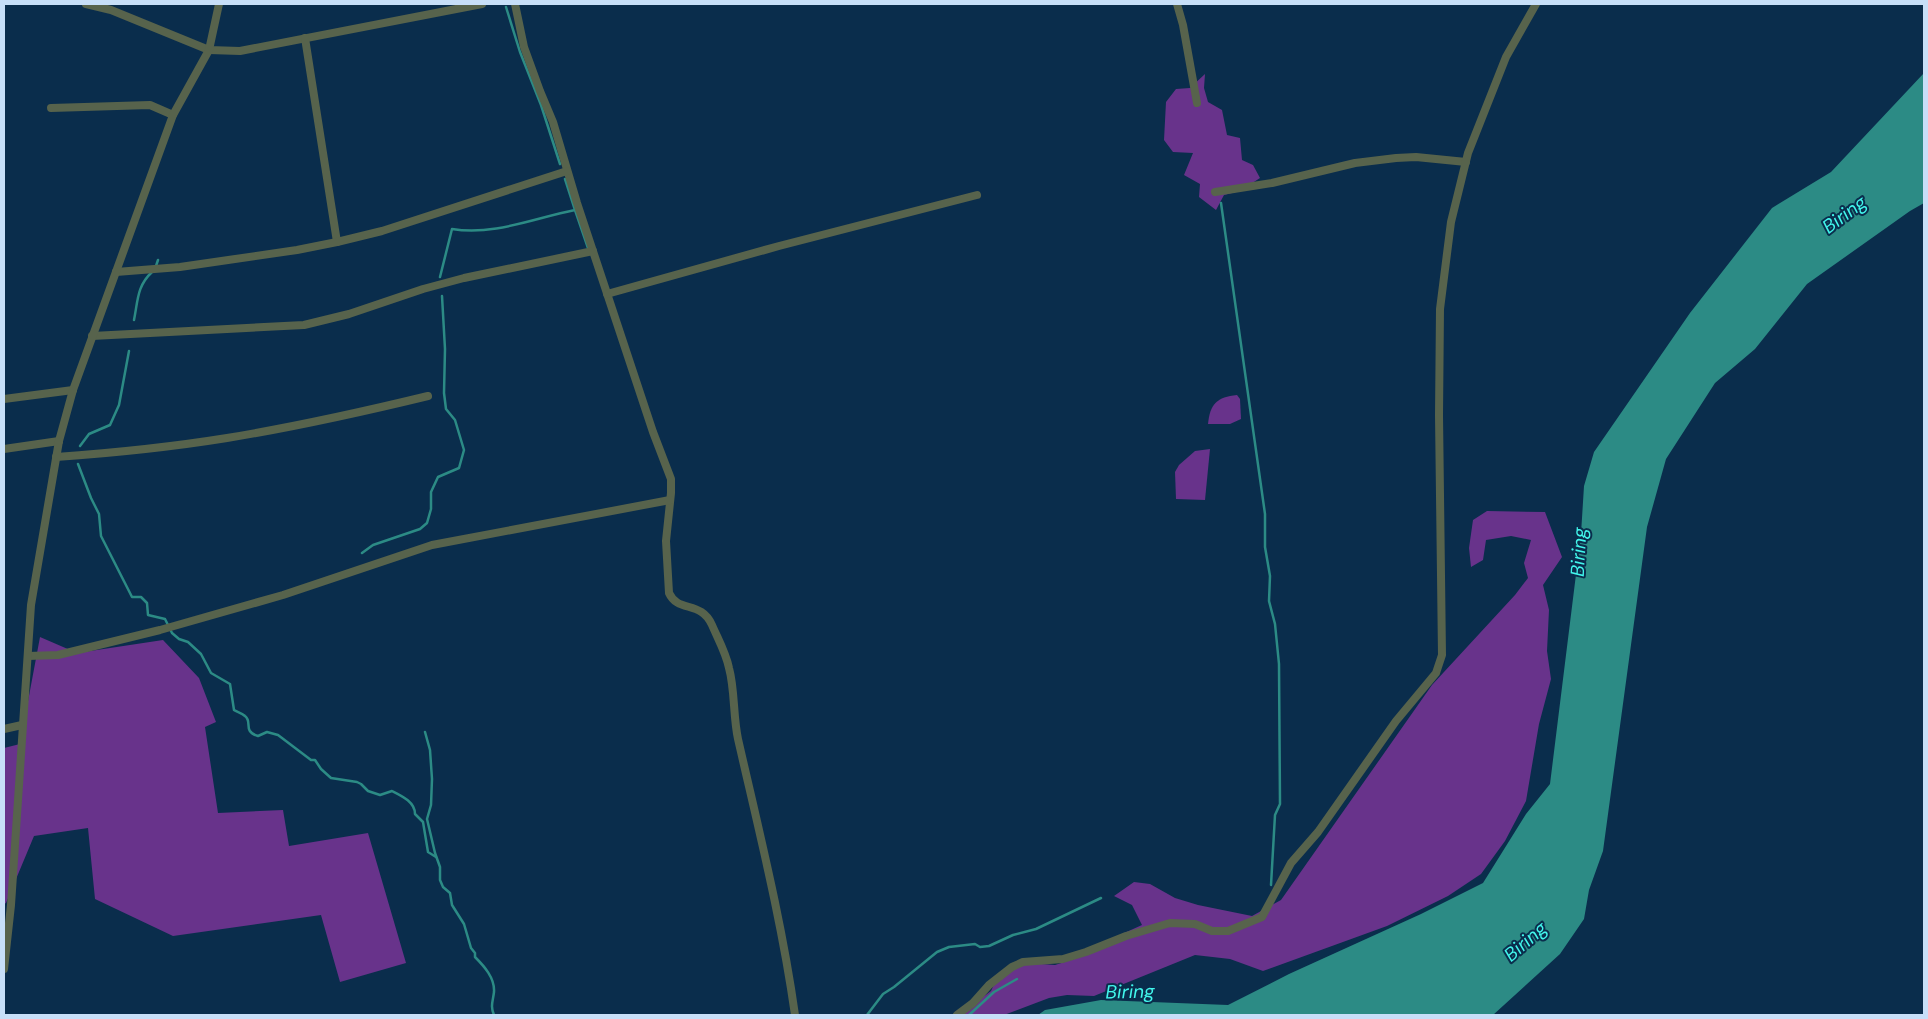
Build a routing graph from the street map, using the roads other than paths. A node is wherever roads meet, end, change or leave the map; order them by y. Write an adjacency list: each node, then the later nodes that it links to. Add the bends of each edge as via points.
1 (86, 4): 8 (street, via 111,10)
2 (219, 4): 8 (street)
3 (482, 4): 7 (street)
4 (515, 4): 13 (street, via 524,47)
5 (1178, 4): 9 (street)
6 (1536, 4): 12 (street, via 1506,57)
7 (305, 38): 8 (street, via 240,51); 16 (street)
8 (209, 50): 11 (street)
9 (1197, 104)
10 (51, 108): 11 (street, via 150,105)
11 (173, 115): 18 (street)
12 (1466, 162): 14 (street, via 1416,157 1356,163); 33 (street, via 1451,222 1440,309 1442,655 1436,673 1396,721 1318,832 1291,863 1262,917 1228,931 1212,932 1195,924 1170,923 1062,959 1023,962 1012,966 988,985 973,1003)
13 (568, 171): 16 (street); 17 (street)
14 (1215, 192)
15 (977, 195): 19 (street)
16 (337, 242): 18 (street, via 180,267)
17 (593, 251): 19 (street); 20 (street, via 464,278 304,325)
18 (116, 272): 20 (street)
19 (607, 294): 27 (street, via 671,479)
20 (92, 336): 21 (street)
21 (73, 390): 23 (street); 24 (street)
22 (428, 396): 26 (street, via 226,438)
23 (4, 399)
24 (59, 441): 25 (street); 26 (street)
25 (4, 449)
26 (56, 457): 28 (street, via 31,605)
27 (670, 500): 28 (street, via 432,546 282,595 160,630 58,654); 32 (street, via 666,541 669,593 672,600 705,614 729,668 735,724 779,918)
28 (28, 656): 29 (street)
29 (22, 725): 30 (street); 31 (street)
30 (4, 728)
31 (4, 969)
32 (795, 1015)
33 (957, 1015)

